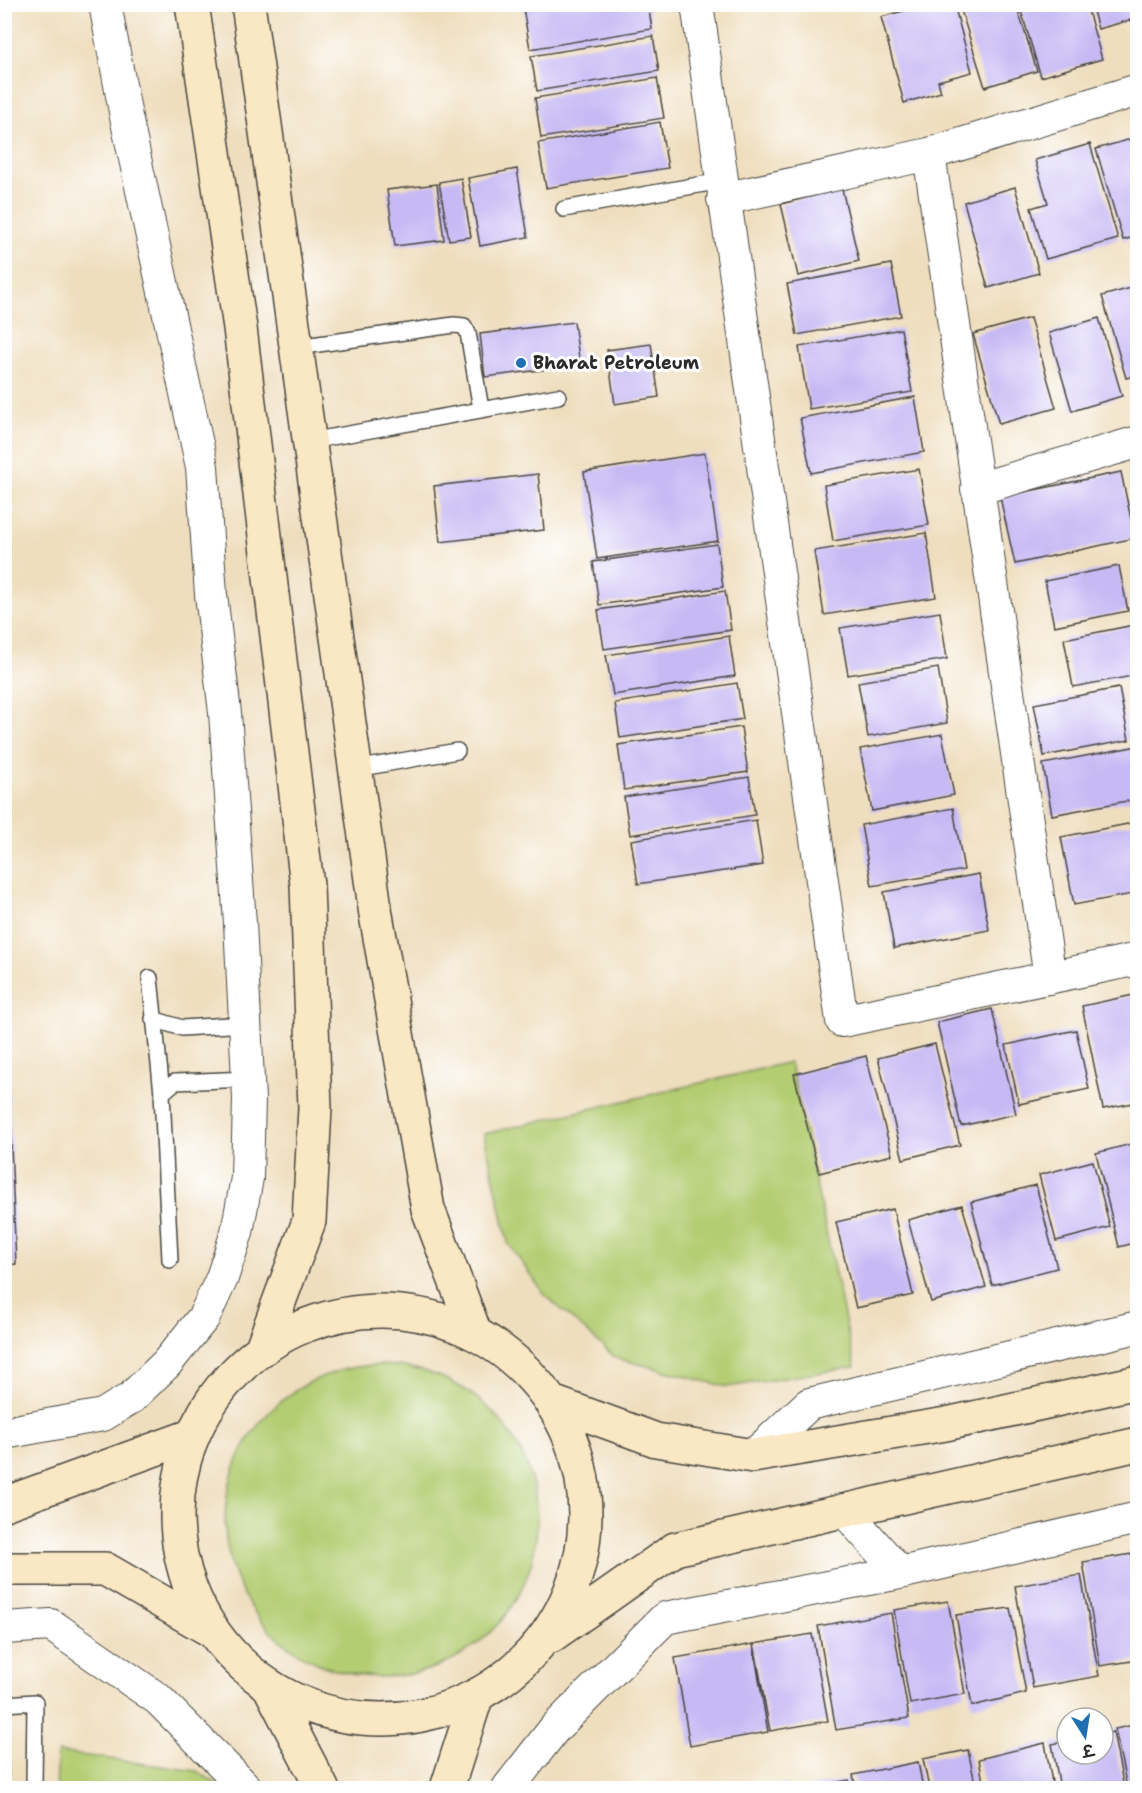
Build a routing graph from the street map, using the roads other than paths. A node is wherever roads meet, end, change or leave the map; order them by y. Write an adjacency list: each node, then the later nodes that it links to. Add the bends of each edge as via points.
1 (105, 4): 21 (street, via 202,467 225,713)
2 (248, 4): 9 (street)
3 (697, 4): 7 (street)
4 (189, 6): 27 (street, via 240,328 307,885 315,1108 309,1221)
5 (1137, 90): 6 (street)
6 (929, 154): 7 (street); 14 (street)
7 (722, 190): 8 (lane); 19 (street, via 842,1022)
8 (564, 209)
9 (297, 347): 11 (lane, via 464,326); 12 (street)
10 (558, 396): 11 (lane)
11 (481, 409): 12 (lane)
12 (310, 441): 16 (street)
13 (1137, 442): 14 (street)
14 (977, 489): 19 (street)
15 (457, 750): 16 (lane)
16 (356, 769): 26 (street, via 376,915 428,1209)
17 (1137, 959): 19 (street)
18 (150, 978): 20 (lane)
19 (1050, 978)
20 (153, 1019): 21 (lane, via 182,1028); 23 (lane)
21 (245, 1024): 22 (street)
22 (248, 1079): 23 (lane, via 175,1082); 30 (street, via 247,1178 237,1232 204,1317 166,1364 131,1398 103,1415)
23 (162, 1094): 24 (lane)
24 (170, 1260)
25 (1137, 1327): 33 (street, via 809,1404)
26 (475, 1333): 27 (street, via 422,1314 366,1311 312,1322); 29 (street, via 518,1363)
27 (262, 1348): 31 (street, via 220,1387)
28 (1137, 1382): 33 (street, via 946,1424)
29 (552, 1402): 33 (street, via 656,1440); 41 (street, via 575,1449 585,1500 583,1542 566,1602)
30 (4, 1433)
31 (191, 1436): 34 (street); 40 (street, via 178,1485 177,1536 188,1585)
32 (1137, 1444): 35 (street)
33 (753, 1456)
34 (4, 1504)
35 (844, 1510): 38 (street); 41 (street, via 675,1549)
36 (1137, 1518): 38 (street)
37 (4, 1569): 40 (street, via 105,1569)
38 (900, 1573): 49 (street, via 665,1618 555,1728)
39 (4, 1628): 46 (street, via 51,1625 158,1699)
40 (212, 1631): 42 (street, via 237,1661)
41 (537, 1646): 43 (street, via 510,1673)
42 (269, 1686): 43 (street, via 308,1706 350,1716 394,1718 437,1711); 47 (street)
43 (477, 1695): 48 (street)
44 (4, 1704): 45 (lane, via 35,1702)
45 (34, 1788)
46 (246, 1788)
47 (322, 1788)
48 (447, 1788)
49 (508, 1788)

